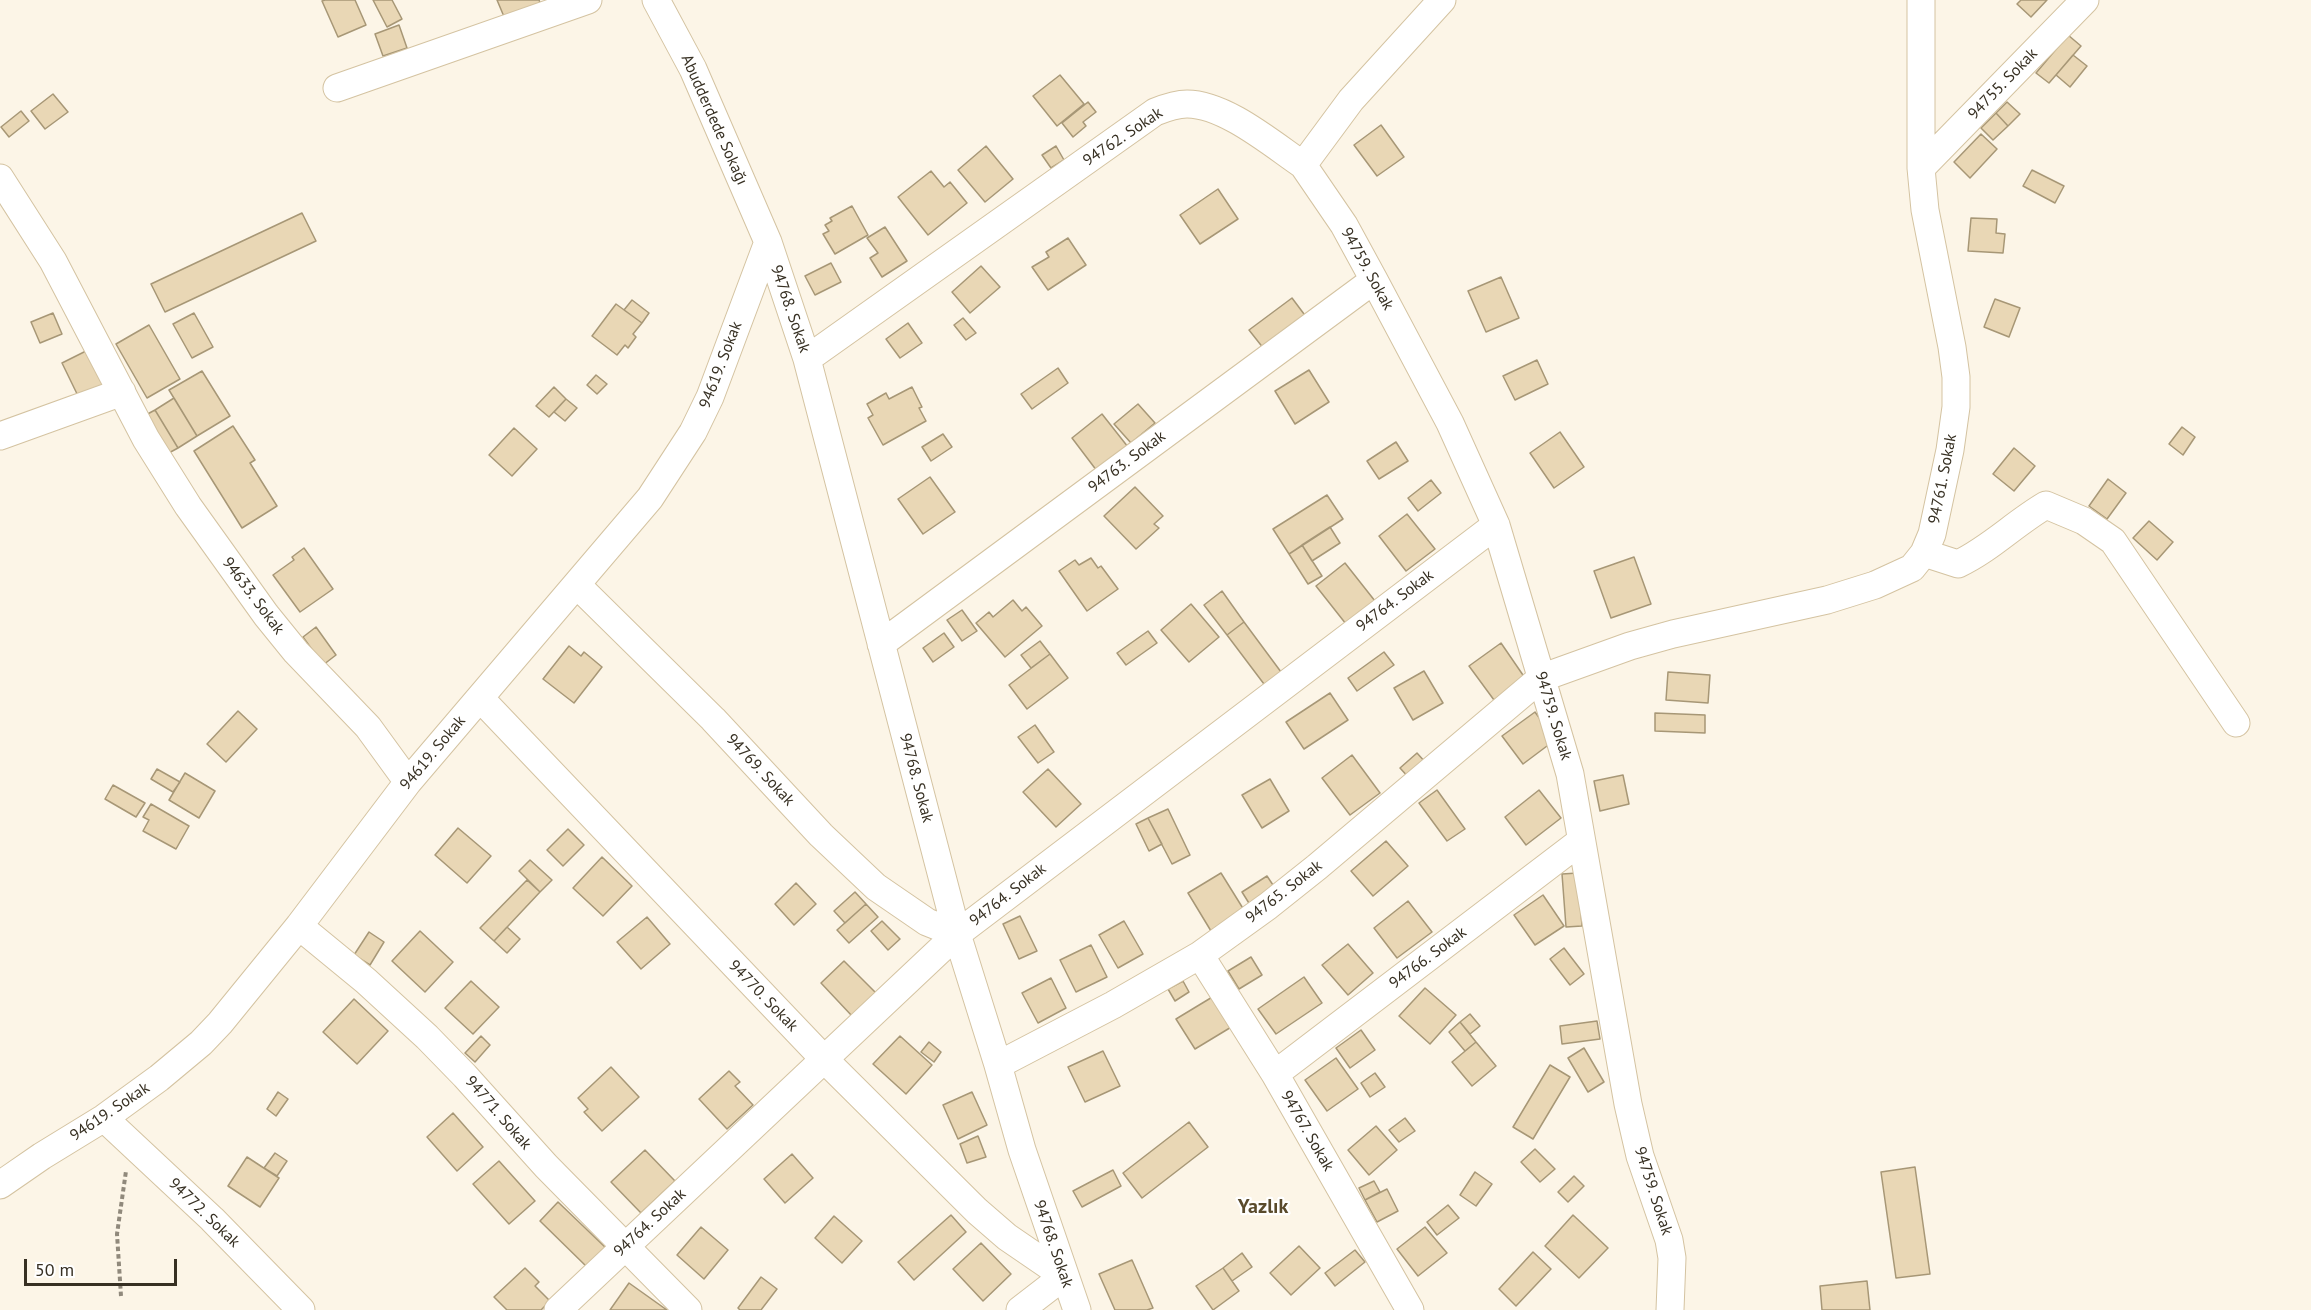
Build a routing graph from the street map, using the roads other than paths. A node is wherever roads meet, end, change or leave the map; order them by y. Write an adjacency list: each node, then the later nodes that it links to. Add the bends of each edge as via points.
1 (588, 0): 6 (street)
2 (656, 0): 10 (street, Abudderdede Sokağı, via 693,69)
3 (1442, 0): 7 (street, via 1358,91)
4 (1921, 0): 8 (street, 94761. Sokak)
5 (2085, 0): 8 (street, 94755. Sokak)
6 (337, 88)
7 (1303, 165): 11 (street, 94759. Sokak, via 1344,225); 12 (street, 94762. Sokak, via 1245,126 1205,106 1186,104 1155,112)
8 (1921, 168): 16 (street, 94761. Sokak, via 1956,387 1950,450 1932,534)
9 (0, 178): 13 (street, 94633. Sokak, via 53,261)
10 (768, 242): 12 (street, 94768. Sokak); 17 (street, 94619. Sokak, via 718,377 693,432 650,498)
11 (1374, 280): 15 (street, 94759. Sokak, via 1450,423); 18 (street, 94763. Sokak)
12 (807, 359): 18 (street, 94768. Sokak)
13 (122, 392): 14 (street); 22 (street, 94633. Sokak, via 164,470 224,558 296,652 368,727)
14 (0, 436)
15 (1496, 525): 19 (street, 94759. Sokak); 25 (street, 94764. Sokak)
16 (1924, 553): 19 (street, 94761. Sokak, via 1912,568 1875,585 1673,634); 21 (street, via 1958,564 1979,554 2046,505 2084,521 2113,541)
17 (577, 585): 20 (street, 94619. Sokak); 25 (street, 94769. Sokak, via 713,719 821,836 876,887 927,922)
18 (881, 644): 25 (street, 94768. Sokak)
19 (1541, 678): 23 (street, 94759. Sokak, via 1570,774); 26 (street, 94765. Sokak, via 1317,867)
20 (480, 698): 22 (street, 94619. Sokak); 27 (street, 94770. Sokak)
21 (2236, 723)
22 (408, 782): 24 (street, 94619. Sokak)
23 (1581, 841): 29 (street, 94766. Sokak); 40 (street, 94759. Sokak, via 1628,1104 1640,1156 1669,1240)
24 (299, 927): 30 (street, 94619. Sokak, via 201,1043); 32 (street, 94771. Sokak, via 427,1037 538,1159)
25 (957, 934): 27 (street, 94764. Sokak); 28 (street, 94768. Sokak)
26 (1200, 955): 28 (street, 94765. Sokak); 29 (street, 94767. Sokak)
27 (824, 1059): 32 (street, 94764. Sokak); 33 (street, 94770. Sokak, via 977,1211)
28 (998, 1065): 33 (street, 94768. Sokak)
29 (1275, 1074): 39 (street, 94767. Sokak)
30 (104, 1118): 31 (street, 94619. Sokak); 34 (street, 94772. Sokak)
31 (0, 1185)
32 (625, 1246): 35 (street, 94764. Sokak); 36 (street, 94771. Sokak)
33 (1064, 1276): 37 (street); 38 (street, 94768. Sokak)
34 (301, 1310)
35 (558, 1310)
36 (688, 1310)
37 (1020, 1310)
38 (1077, 1310)
39 (1410, 1310)
40 (1670, 1310)

